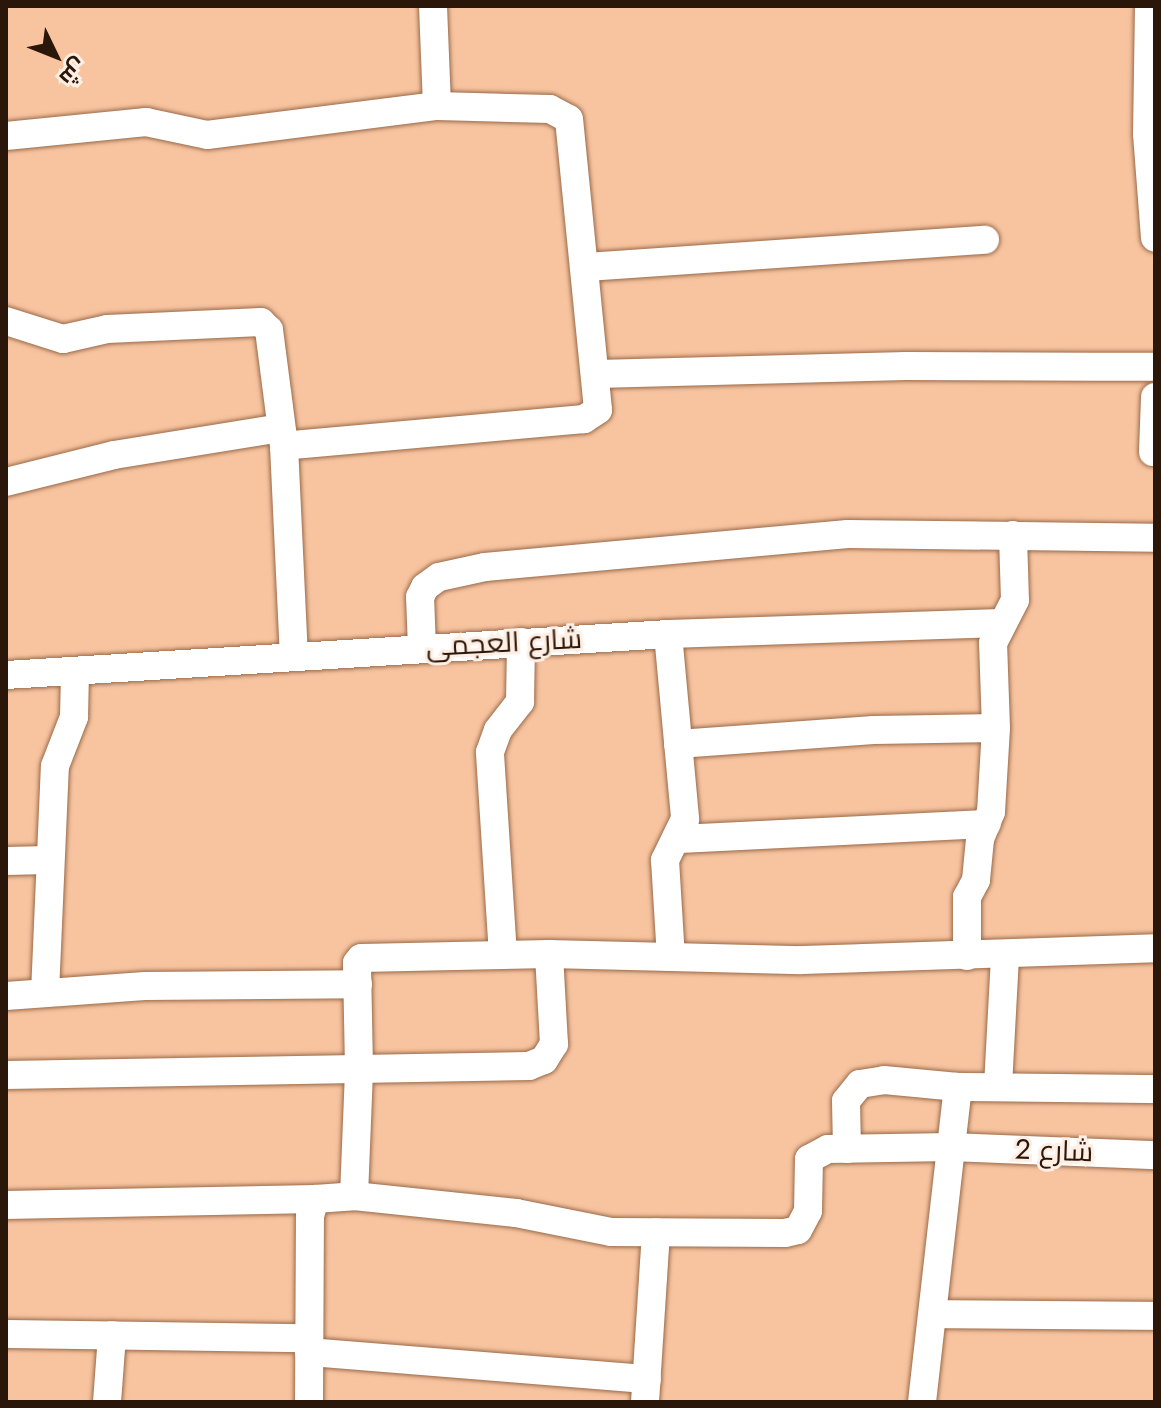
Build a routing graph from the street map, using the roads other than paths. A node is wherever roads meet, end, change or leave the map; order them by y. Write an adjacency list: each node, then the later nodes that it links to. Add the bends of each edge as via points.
1 (433, 6): 3 (street)
2 (1149, 6): 5 (street, via 1147,134)
3 (437, 106): 4 (street, via 207,135 146,122); 7 (street, via 565,114 571,123)
4 (6, 136)
5 (1155, 238)
6 (985, 240): 7 (street)
7 (586, 267): 10 (street)
8 (6, 321): 12 (street, via 63,339 107,329 261,322 269,330)
9 (1155, 367): 10 (street, via 906,366)
10 (597, 374): 12 (street, via 600,405 590,418)
11 (1155, 397): 13 (street)
12 (282, 437): 14 (street, via 114,455); 21 (street)
13 (1153, 452)
14 (6, 482)
15 (1013, 535): 16 (street); 17 (street, via 1015,600); 20 (street, via 780,537 485,567 439,577 425,587 420,597)
16 (1155, 538)
17 (1002, 623): 18 (street, شارع العجمى); 24 (street, via 993,643)
18 (668, 634): 19 (street, شارع العجمى); 25 (street)
19 (521, 642): 20 (street, شارع العجمى); 32 (street, via 520,702 498,730 490,752)
20 (422, 648): 21 (street, شارع العجمى)
21 (294, 657): 22 (street, شارع العجمى)
22 (75, 673): 23 (street, شارع العجمى); 28 (street, via 74,717 55,766)
23 (6, 675)
24 (996, 728): 25 (street, via 874,730); 26 (street)
25 (678, 744): 27 (street, via 685,819)
26 (987, 824): 27 (street); 34 (street, via 965,907)
27 (678, 839): 35 (street, via 665,860)
28 (48, 860): 29 (street); 37 (street)
29 (6, 861)
30 (1155, 948): 33 (street)
31 (549, 954): 32 (street); 35 (street); 39 (street, via 554,1044 544,1060 529,1066)
32 (503, 955): 36 (street, via 364,957 357,963)
33 (1005, 955): 34 (street); 41 (street)
34 (967, 956): 35 (street)
35 (671, 957)
36 (358, 984): 37 (street, via 262,982); 39 (street)
37 (45, 993): 38 (street)
38 (6, 996)
39 (359, 1069): 40 (street); 47 (street)
40 (6, 1075)
41 (998, 1086): 42 (street); 43 (street)
42 (958, 1087): 44 (street); 45 (street, via 884,1080 860,1084 846,1101)
43 (1155, 1089)
44 (952, 1147): 45 (street, شارع 2); 46 (street, شارع 2); 51 (street)
45 (847, 1149): 50 (street, شارع 2, via 820,1151 809,1159 808,1211 798,1230)
46 (1155, 1155)
47 (354, 1196): 48 (street); 50 (street, via 516,1213 611,1232)
48 (315, 1199): 49 (street); 55 (street)
49 (6, 1205)
50 (656, 1232): 56 (street)
51 (934, 1314): 52 (street); 59 (street)
52 (1155, 1316)
53 (6, 1334): 54 (street)
54 (112, 1335): 55 (street); 57 (street)
55 (309, 1345): 56 (street); 58 (street)
56 (646, 1390)
57 (107, 1402)
58 (309, 1402)
59 (922, 1402)

